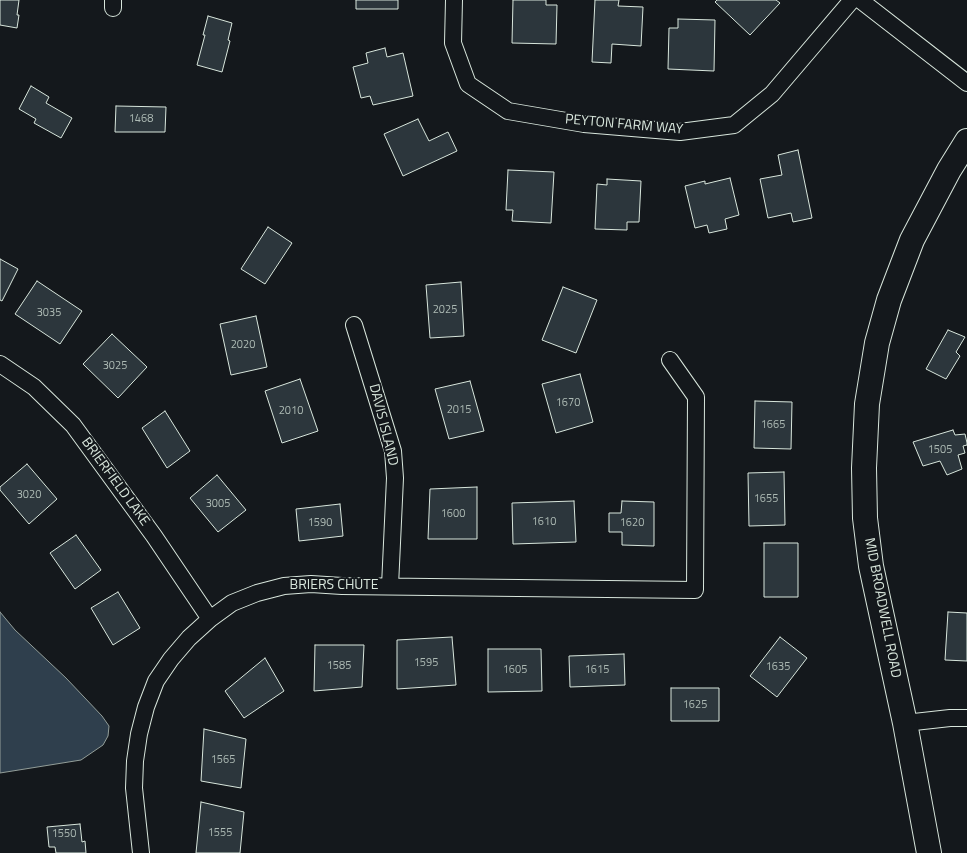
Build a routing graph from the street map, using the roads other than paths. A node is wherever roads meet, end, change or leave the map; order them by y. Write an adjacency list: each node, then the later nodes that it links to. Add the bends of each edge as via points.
1 (454, 0): 2 (street, PEYTON FARM WAY, via 453,43 468,84 508,111 584,124 680,132 734,125 772,94)
2 (852, 0)
3 (860, 0): 4 (street)
4 (967, 82)
5 (967, 141): 12 (street, MID BROADWELL ROAD, via 912,240 889,300 877,343 867,404 865,518)
6 (354, 325): 9 (street, DAVIS ISLAND, via 393,451 396,478)
7 (670, 360): 9 (street, BRIERS CHUTE, via 696,397 694,590)
8 (0, 364): 10 (street, BRIERFIELD LAKE, via 34,387 73,425)
9 (390, 586): 10 (street, BRIERS CHUTE, via 284,586 232,603)
10 (210, 619): 13 (street, BRIERS CHUTE, via 189,638 156,681 138,734 134,788)
11 (967, 718): 12 (street)
12 (905, 722): 14 (street, MID BROADWELL ROAD)
13 (141, 853)
14 (929, 853)

